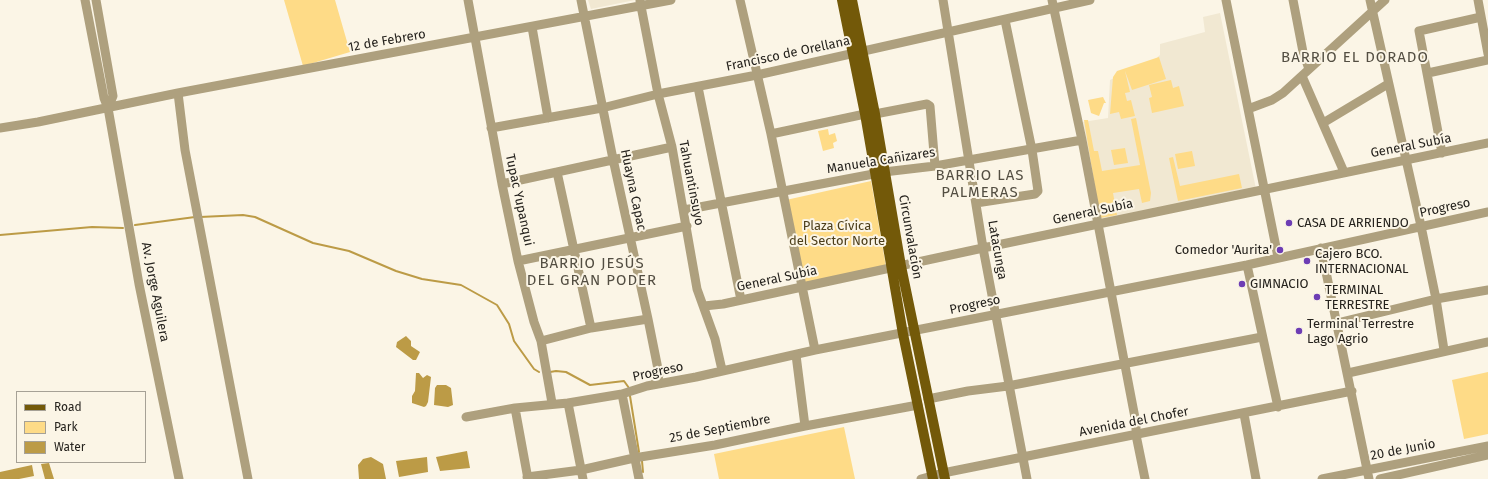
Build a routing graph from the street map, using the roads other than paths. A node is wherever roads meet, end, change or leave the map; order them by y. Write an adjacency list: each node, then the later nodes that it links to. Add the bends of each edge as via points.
1 (85, 0): 36 (street, Av. Jorge Aguilera)
2 (96, 0): 36 (street, Av. Jorge Aguilera, via 113,96)
3 (468, 0): 24 (street, Tupac Yupanqui)
4 (581, 0): 20 (street, Huayna Capac)
5 (671, 0): 16 (street, 12 de Febrero)
6 (740, 0): 30 (street)
7 (842, 0): 26 (main road, Circunvalación)
8 (852, 0): 26 (main road, Circunvalación)
9 (944, 0): 23 (street, Latacunga)
10 (1090, 0): 17 (street, Francisco de Orellana)
11 (1226, 0): 38 (street)
12 (1293, 0): 28 (street, via 1303,52)
13 (1370, 0): 18 (street)
14 (1385, 0): 18 (street)
15 (1478, 0): 19 (street)
16 (640, 3): 20 (street, 12 de Febrero); 35 (street, Tahuantinsuyo)
17 (1053, 4): 21 (street, Francisco de Orellana); 46 (street)
18 (1372, 11): 28 (street); 32 (street)
19 (1481, 16): 25 (street); 29 (street, via 1418,31)
20 (585, 17): 22 (street, 12 de Febrero); 37 (street, Huayna Capac)
21 (1005, 20): 23 (street, Francisco de Orellana); 49 (street)
22 (532, 28): 24 (street, 12 de Febrero); 41 (street)
23 (948, 33): 26 (street, Francisco de Orellana); 52 (street, Latacunga)
24 (474, 38): 34 (street, 12 de Febrero); 44 (street, Tupac Yupanqui)
25 (1487, 48)
26 (858, 52): 30 (street, Francisco de Orellana); 39 (main road, Circunvalación); 40 (main road, Circunvalación)
27 (1488, 60): 29 (street)
28 (1309, 69): 31 (street)
29 (1428, 73): 50 (street)
30 (757, 75): 33 (street, Francisco de Orellana); 45 (street)
31 (1302, 76): 38 (street, via 1272,100); 42 (street)
32 (1388, 84): 42 (street); 53 (street)
33 (698, 87): 35 (street, Francisco de Orellana); 61 (street)
34 (178, 93): 36 (street, 12 de Febrero); 125 (street, via 185,150)
35 (658, 94): 37 (street, Francisco de Orellana); 48 (street, Tahuantinsuyo)
36 (108, 108): 43 (street, 12 de Febrero); 124 (street, Av. Jorge Aguilera, via 139,284)
37 (602, 108): 41 (street, Francisco de Orellana); 51 (street, Huayna Capac)
38 (1248, 109): 59 (street)
39 (865, 114): 45 (street); 57 (main road, Circunvalación)
40 (875, 114): 54 (street, via 927,104 930,106); 57 (main road, Circunvalación)
41 (548, 118): 44 (street, Francisco de Orellana)
42 (1324, 123): 56 (street)
43 (0, 128)
44 (491, 128): 58 (street, Tupac Yupanqui)
45 (771, 134): 60 (street)
46 (1082, 140): 49 (street, Manuela Cañizares); 65 (street)
47 (1488, 143): 50 (street, General Subía)
48 (672, 147): 51 (street); 63 (street, Tahuantinsuyo)
49 (1032, 150): 52 (street, Manuela Cañizares); 62 (street, via 1038,186 1035,194)
50 (1442, 153): 53 (street, General Subía)
51 (613, 159): 55 (street); 68 (street, Huayna Capac)
52 (970, 160): 54 (street, Manuela Cañizares); 62 (street, Latacunga)
53 (1406, 160): 56 (street, General Subía); 67 (street)
54 (935, 166): 57 (street, Manuela Cañizares)
55 (558, 172): 58 (street); 71 (street)
56 (1344, 172): 59 (street, General Subía)
57 (880, 173): 60 (street, Manuela Cañizares); 75 (main road, Circunvalación); 76 (main road, Circunvalación)
58 (502, 184): 73 (street, Tupac Yupanqui)
59 (1265, 189): 65 (street, General Subía); 72 (street)
60 (783, 192): 61 (street, Manuela Cañizares); 77 (street)
61 (722, 203): 63 (street, Manuela Cañizares); 81 (street)
62 (976, 203): 69 (street, Latacunga)
63 (684, 210): 66 (street, Tahuantinsuyo)
64 (1488, 212): 67 (street, Progreso)
65 (1097, 224): 69 (street, General Subía); 79 (street)
66 (687, 226): 68 (street); 82 (street, Tahuantinsuyo, via 696,283)
67 (1421, 226): 70 (street, Progreso); 80 (street)
68 (630, 237): 71 (street); 84 (street, Huayna Capac)
69 (983, 248): 75 (street, General Subía); 83 (street, Latacunga)
70 (1321, 248): 72 (street, Progreso); 85 (street)
71 (574, 249): 73 (street); 86 (street)
72 (1278, 257): 74 (street, Progreso)
73 (518, 261): 90 (street, Tupac Yupanqui)
74 (1247, 265): 79 (street, Progreso); 89 (street)
75 (902, 266): 76 (street, General Subía); 87 (main road, Circunvalación)
76 (891, 268): 77 (street, General Subía); 88 (main road, Circunvalación)
77 (802, 286): 81 (street, General Subía); 92 (street)
78 (1488, 290): 80 (street)
79 (1110, 291): 83 (street, Progreso); 95 (street)
80 (1436, 299): 85 (street); 93 (street)
81 (741, 300): 82 (street, General Subía)
82 (704, 306): 96 (street, Tahuantinsuyo)
83 (996, 314): 87 (street, Progreso); 101 (street, Latacunga)
84 (648, 319): 86 (street); 98 (street, Huayna Capac)
85 (1337, 323): 97 (street)
86 (591, 328): 90 (street)
87 (915, 332): 88 (street, Progreso); 104 (main road, Circunvalación)
88 (903, 334): 92 (street, Progreso); 107 (main road, Circunvalación)
89 (1262, 337): 95 (street); 108 (street)
90 (541, 341): 105 (street, Tupac Yupanqui)
91 (1488, 342): 93 (street)
92 (815, 350): 94 (street, Progreso)
93 (1444, 350): 97 (street)
94 (796, 355): 96 (street, Progreso); 112 (street)
95 (1125, 362): 101 (street); 113 (street)
96 (722, 370): 99 (street, Progreso)
97 (1348, 373): 102 (street)
98 (658, 374): 99 (street); 100 (street, via 658,380)
99 (671, 382): 100 (street, Progreso)
100 (653, 385): 103 (street, Progreso)
101 (1008, 386): 104 (street); 117 (street, Latacunga)
102 (1352, 391): 108 (street, Avenida del Chofer); 119 (street)
103 (622, 394): 106 (street, Progreso); 116 (street)
104 (928, 399): 120 (main road, Circunvalación)
105 (552, 403): 106 (street, Progreso); 109 (street, Progreso)
106 (568, 403): 118 (street)
107 (918, 405): 112 (street, 25 de Septiembre); 123 (main road, Circunvalación)
108 (1278, 407): 110 (street, Avenida del Chofer)
109 (515, 408): 111 (street, Progreso); 122 (street)
110 (1244, 414): 113 (street, Avenida del Chofer); 130 (street)
111 (466, 417)
112 (804, 426): 116 (street, 25 de Septiembre, via 716,445)
113 (1136, 435): 117 (street, Avenida del Chofer); 129 (street)
114 (1488, 446): 119 (street, 20 de Junio)
115 (1488, 455): 121 (street, 20 de Junio)
116 (634, 458): 118 (street, 25 de Septiembre); 126 (street)
117 (1023, 458): 120 (street, Avenida del Chofer); 128 (street, Latacunga)
118 (582, 474): 122 (street, 25 de Septiembre)
119 (1368, 474): 131 (street, 20 de Junio)
120 (944, 476): 123 (street, Avenida del Chofer)
121 (1407, 476): 132 (street, 20 de Junio)
122 (528, 478)
123 (933, 478): 127 (street, Avenida del Chofer)
124 (179, 479)
125 (248, 479)
126 (639, 479)
127 (921, 479)
128 (1027, 479)
129 (1145, 479)
130 (1256, 479)
131 (1322, 479)
132 (1380, 479)

